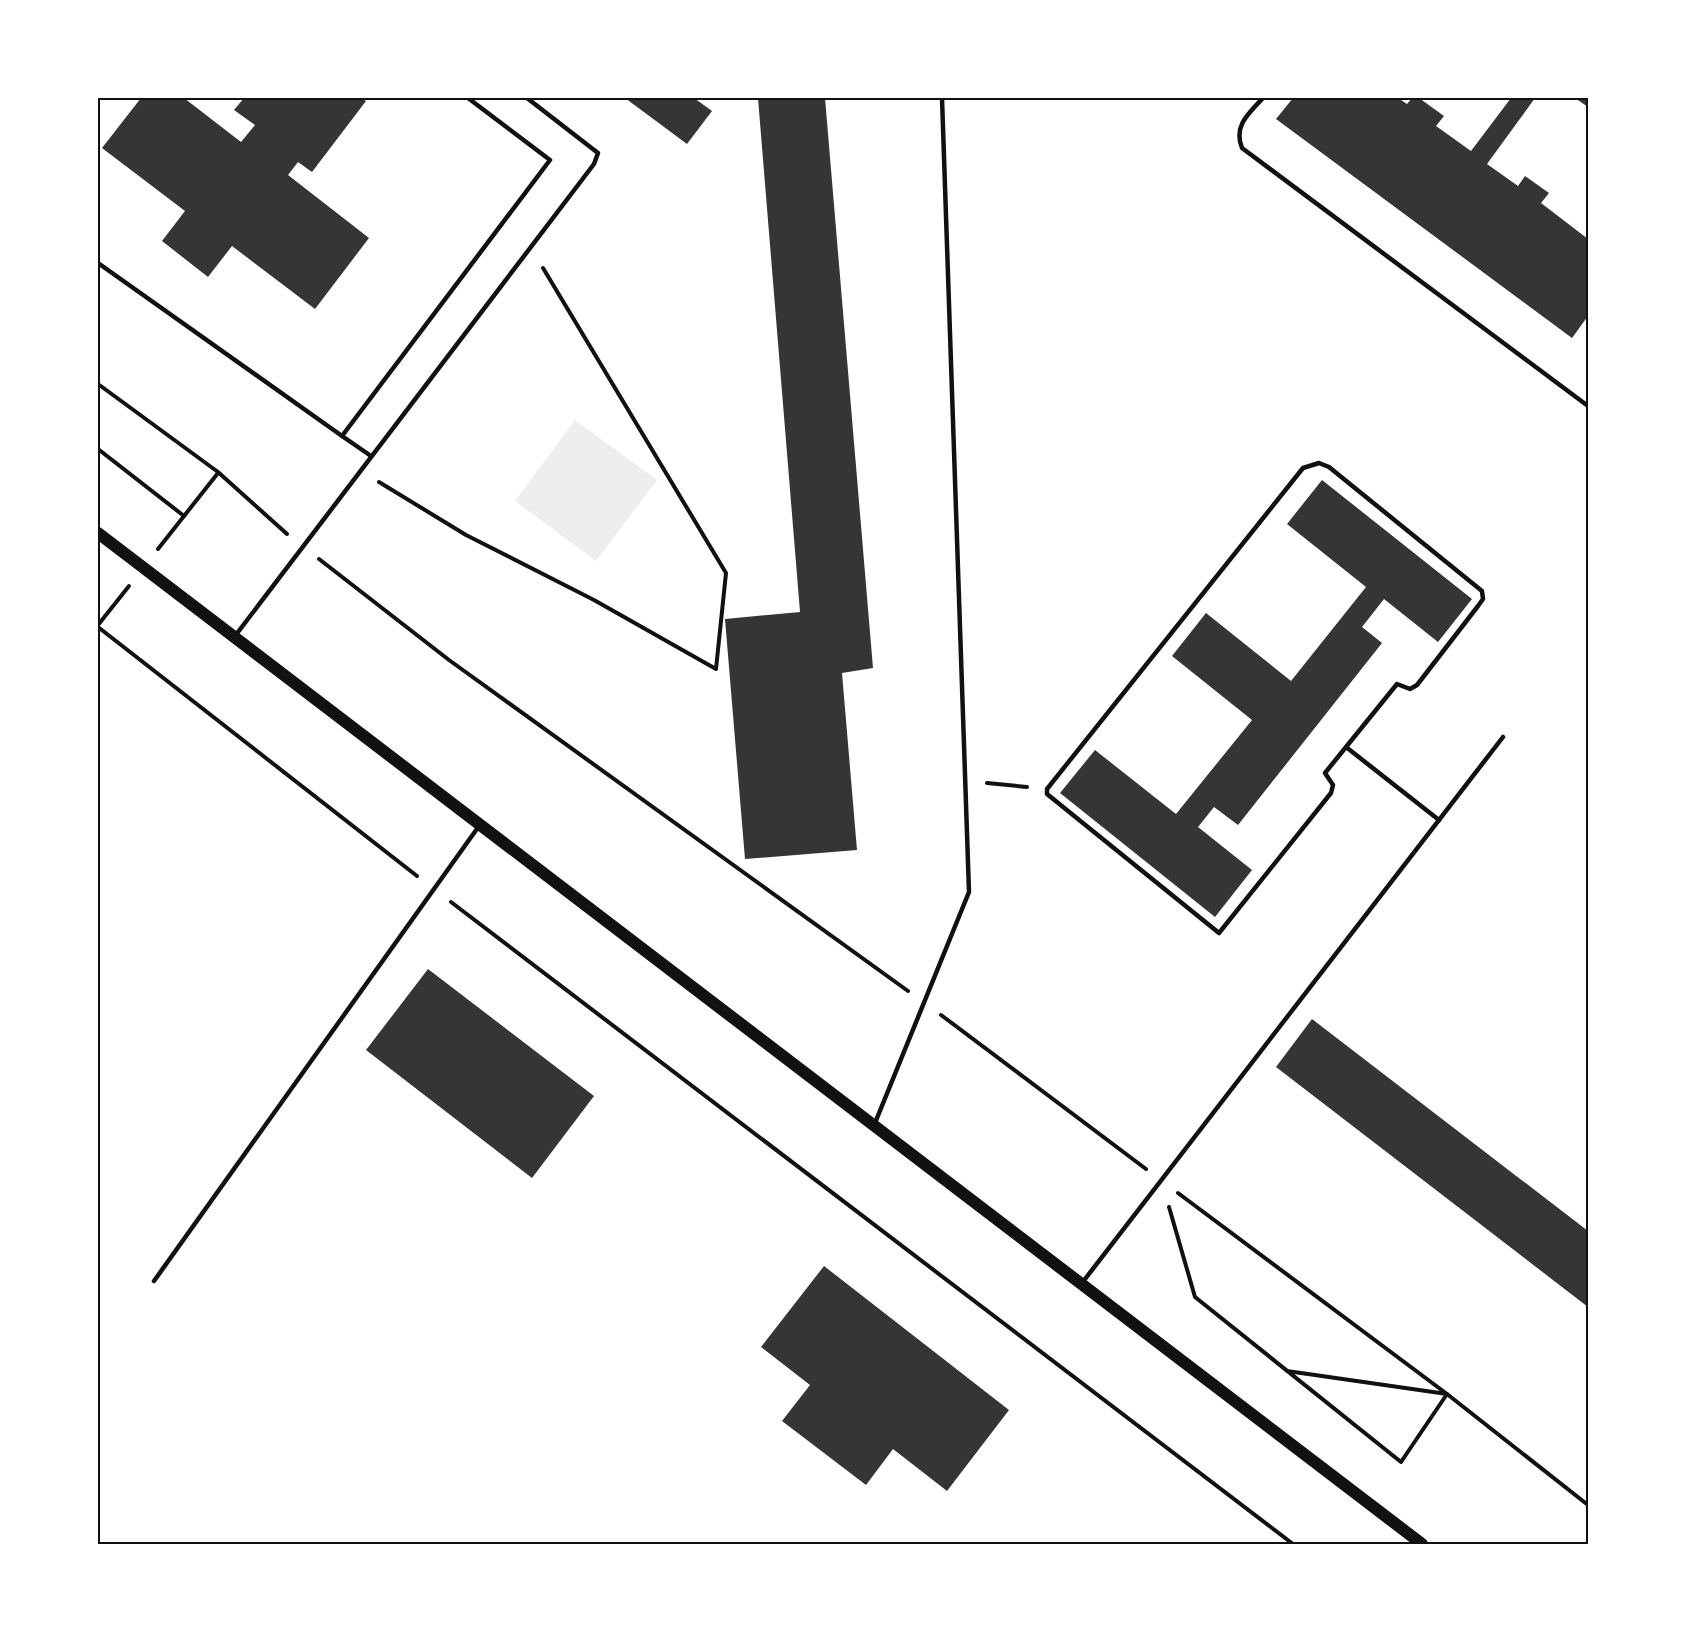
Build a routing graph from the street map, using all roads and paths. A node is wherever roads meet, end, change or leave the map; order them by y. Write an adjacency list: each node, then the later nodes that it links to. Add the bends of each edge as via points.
1 (468, 98): 9 (lane, via 550,160)
2 (527, 98): 5 (lane, via 598,153 594,164)
3 (942, 98): 20 (lane)
4 (1263, 98): 8 (lane, via 1238,132 1242,148)
5 (530, 247): 11 (lane); 12 (path, via 726,573 716,669 594,600 466,535)
6 (98, 263): 9 (lane)
7 (98, 384): 15 (path, via 218,472)
8 (1588, 406)
9 (342, 436): 11 (lane)
10 (98, 449): 13 (path)
11 (371, 456): 12 (lane)
12 (361, 470): 15 (lane)
13 (184, 516)
14 (98, 533): 17 (main road)
15 (303, 547): 17 (lane); 25 (path, via 459,667)
16 (98, 627): 24 (path)
17 (233, 638): 23 (main road)
18 (1503, 737): 22 (lane)
19 (1346, 747): 19 (lane, via 1397,684 1410,689 1417,685 1483,598 1478,586 1329,467 1311,463 1288,486 1047,789 1047,794 1219,933 1331,793 1333,785 1325,773); 22 (lane)
20 (966, 781): 21 (path); 25 (lane, via 969,892)
21 (1034, 788)
22 (1439, 820): 27 (lane)
23 (479, 826): 24 (lane); 26 (main road)
24 (434, 889): 28 (lane); 33 (path)
25 (924, 1002): 26 (lane); 27 (path)
26 (874, 1126): 29 (main road)
27 (1161, 1181): 29 (lane); 30 (path, via 1195,1297); 31 (path)
28 (154, 1281)
29 (1082, 1283): 34 (main road)
30 (1287, 1371): 31 (path); 31 (path, via 1401,1462)
31 (1447, 1395): 32 (path)
32 (1588, 1505)
33 (1293, 1545)
34 (1422, 1545)

